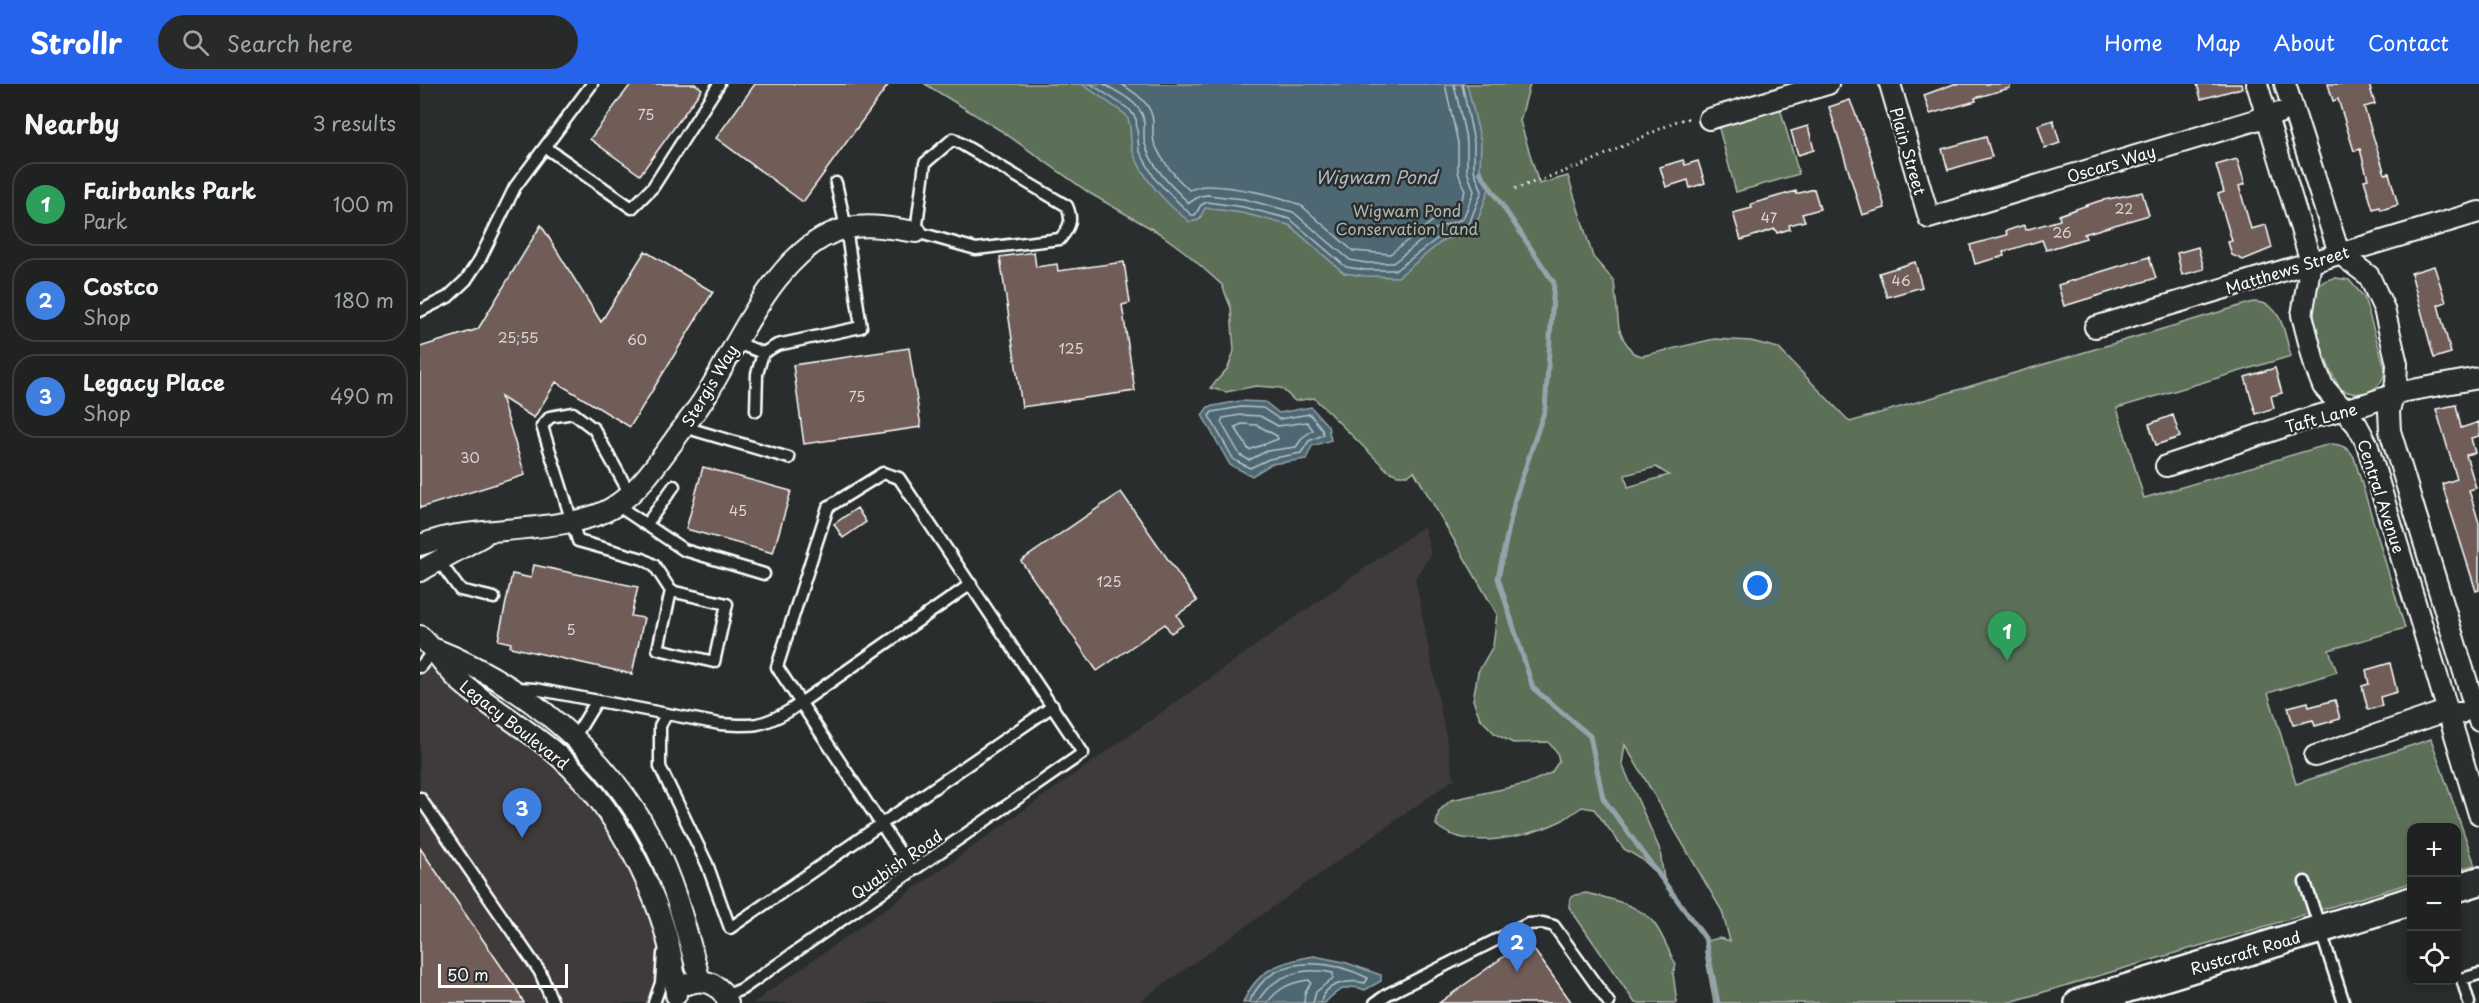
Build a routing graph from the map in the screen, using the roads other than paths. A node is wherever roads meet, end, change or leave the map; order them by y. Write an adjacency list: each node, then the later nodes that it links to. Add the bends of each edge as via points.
1 (592, 84): 10 (lane)
2 (720, 84): 10 (lane, via 653,188 632,208)
3 (1828, 84): 9 (street)
4 (1890, 84): 13 (street, Plain Street)
5 (2257, 84): 8 (street, Central Avenue)
6 (2285, 84): 7 (street)
7 (2293, 109): 8 (street, Oscars Way); 16 (street)
8 (2267, 117): 13 (street, Oscars Way); 17 (street, Central Avenue)
9 (1709, 119)
10 (545, 147): 18 (lane, via 515,187 466,280 448,297)
11 (836, 183): 14 (lane)
12 (2479, 212): 16 (street, Matthews Street)
13 (1929, 218)
14 (846, 228): 15 (street, Stergis Way, via 869,226); 20 (street, Stergis Way, via 826,236 785,270); 21 (lane, via 861,327 777,345)
15 (916, 232): 15 (lane, via 925,163 953,139 1066,206 1072,218 1060,239 976,249)
16 (2339, 253): 17 (street, Matthews Street); 23 (street, Central Avenue, via 2370,276 2379,294 2396,356)
17 (2311, 262): 19 (street, Matthews Street); 24 (street, Central Avenue, via 2302,305 2304,326 2323,386)
18 (420, 311)
19 (2095, 327)
20 (735, 342): 21 (lane); 26 (street, Stergis Way, via 708,393)
21 (763, 353): 25 (lane, via 757,374)
22 (2479, 378): 23 (street, Taft Lane)
23 (2393, 394): 24 (street, Taft Lane); 49 (street, Central Avenue, via 2390,430)
24 (2343, 410): 28 (street, Taft Lane); 47 (street, Central Avenue, via 2367,444)
25 (756, 411)
26 (684, 427): 27 (lane); 30 (street, Stergis Way, via 658,464)
27 (789, 458)
28 (2166, 466)
29 (674, 486): 32 (lane)
30 (624, 499): 31 (street, Stergis Way, via 597,514); 31 (lane, via 594,429 573,413 550,417 542,426); 32 (lane)
31 (573, 521): 33 (street, Stergis Way); 39 (lane, via 578,541 649,562)
32 (646, 525): 37 (lane, via 684,550)
33 (490, 532): 34 (street, Stergis Way, via 450,536); 35 (street, Stergis Way)
34 (420, 545)
35 (439, 561): 36 (street, Stergis Way); 40 (lane, via 460,590)
36 (420, 571)
37 (764, 574)
38 (970, 584): 45 (lane); 45 (lane, via 899,478 883,473 828,507 777,667); 46 (lane)
39 (671, 591): 39 (lane, via 658,649 714,662 727,604)
40 (494, 598)
41 (427, 642): 42 (lane); 43 (street, Legacy Boulevard); 60 (street, Legacy Boulevard, via 463,684 540,739 579,777 622,834)
42 (420, 667)
43 (508, 688): 44 (lane, via 535,689); 50 (street, Legacy Boulevard)
44 (596, 702): 48 (lane); 50 (lane)
45 (801, 702): 48 (lane, via 767,723 750,726); 54 (lane)
46 (1053, 706): 54 (lane); 55 (lane, Quabish Road, via 1083,753)
47 (2450, 713): 49 (street); 51 (street, via 2440,713); 53 (street, Central Avenue)
48 (666, 715): 54 (lane, via 660,726 660,767 703,855 730,928)
49 (2478, 716)
50 (574, 738): 63 (street, Legacy Boulevard, via 616,784 652,839 673,890)
51 (2315, 756)
52 (420, 798): 66 (lane, via 540,972)
53 (2479, 814)
54 (881, 824): 55 (lane)
55 (912, 871): 65 (lane, Quabish Road)
56 (2479, 881): 58 (main road)
57 (2305, 882): 61 (lane)
58 (2461, 887)
59 (2407, 903): 61 (main road, Rustcraft Road)
60 (660, 918): 64 (street, Legacy Boulevard, via 672,958); 67 (lane, via 664,964)
61 (2321, 929): 70 (main road, Rustcraft Road); 71 (lane)
62 (2479, 974): 72 (lane, via 2462,979)
63 (700, 981): 64 (street, via 686,985); 65 (street, via 715,985)
64 (674, 999)
65 (727, 999)
66 (553, 1003)
67 (654, 1003)
68 (1375, 1003): 69 (lane, via 1528,924 1543,923 1554,926)
69 (1609, 1003)
70 (2079, 1003)
71 (2344, 1003)
72 (2469, 1003)

